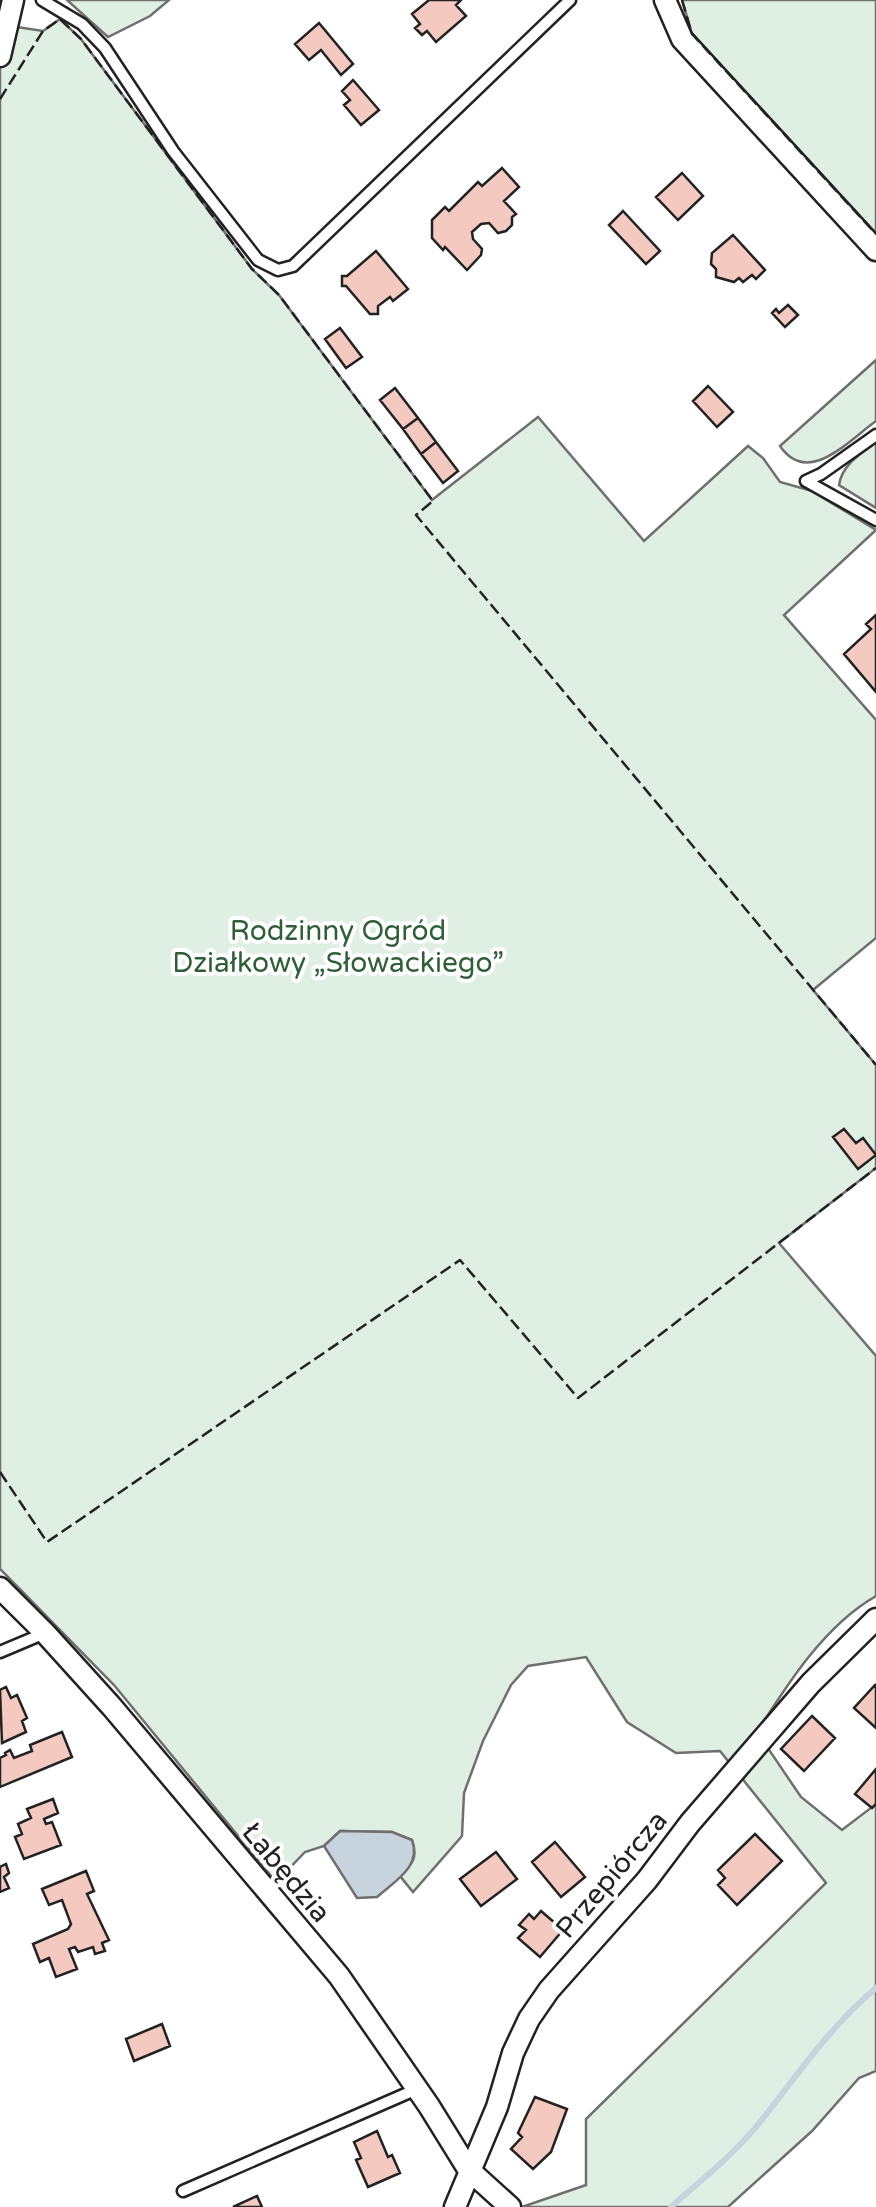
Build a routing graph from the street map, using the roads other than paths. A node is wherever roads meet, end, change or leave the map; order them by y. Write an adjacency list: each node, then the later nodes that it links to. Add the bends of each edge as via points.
1 (13, 0): 5 (street)
2 (42, 0): 3 (lane, via 82,24 105,48 173,151 258,260 278,270 293,266)
3 (570, 0)
4 (665, 0): 6 (street, via 682,39)
5 (0, 56)
6 (876, 250)
7 (876, 435): 8 (lane, via 806,481)
8 (876, 520)
9 (0, 1588): 11 (street, Łabędzia)
10 (876, 1619): 14 (street, Przepiórcza, via 811,1683 528,2018)
11 (46, 1633): 12 (lane); 13 (street, Łabędzia, via 339,1976)
12 (0, 1652)
13 (418, 2089): 14 (street, Łabędzia); 15 (lane)
14 (468, 2169): 16 (street, Przepiórcza); 17 (street, Łabędzia)
15 (183, 2190)
16 (455, 2207)
17 (510, 2207)

